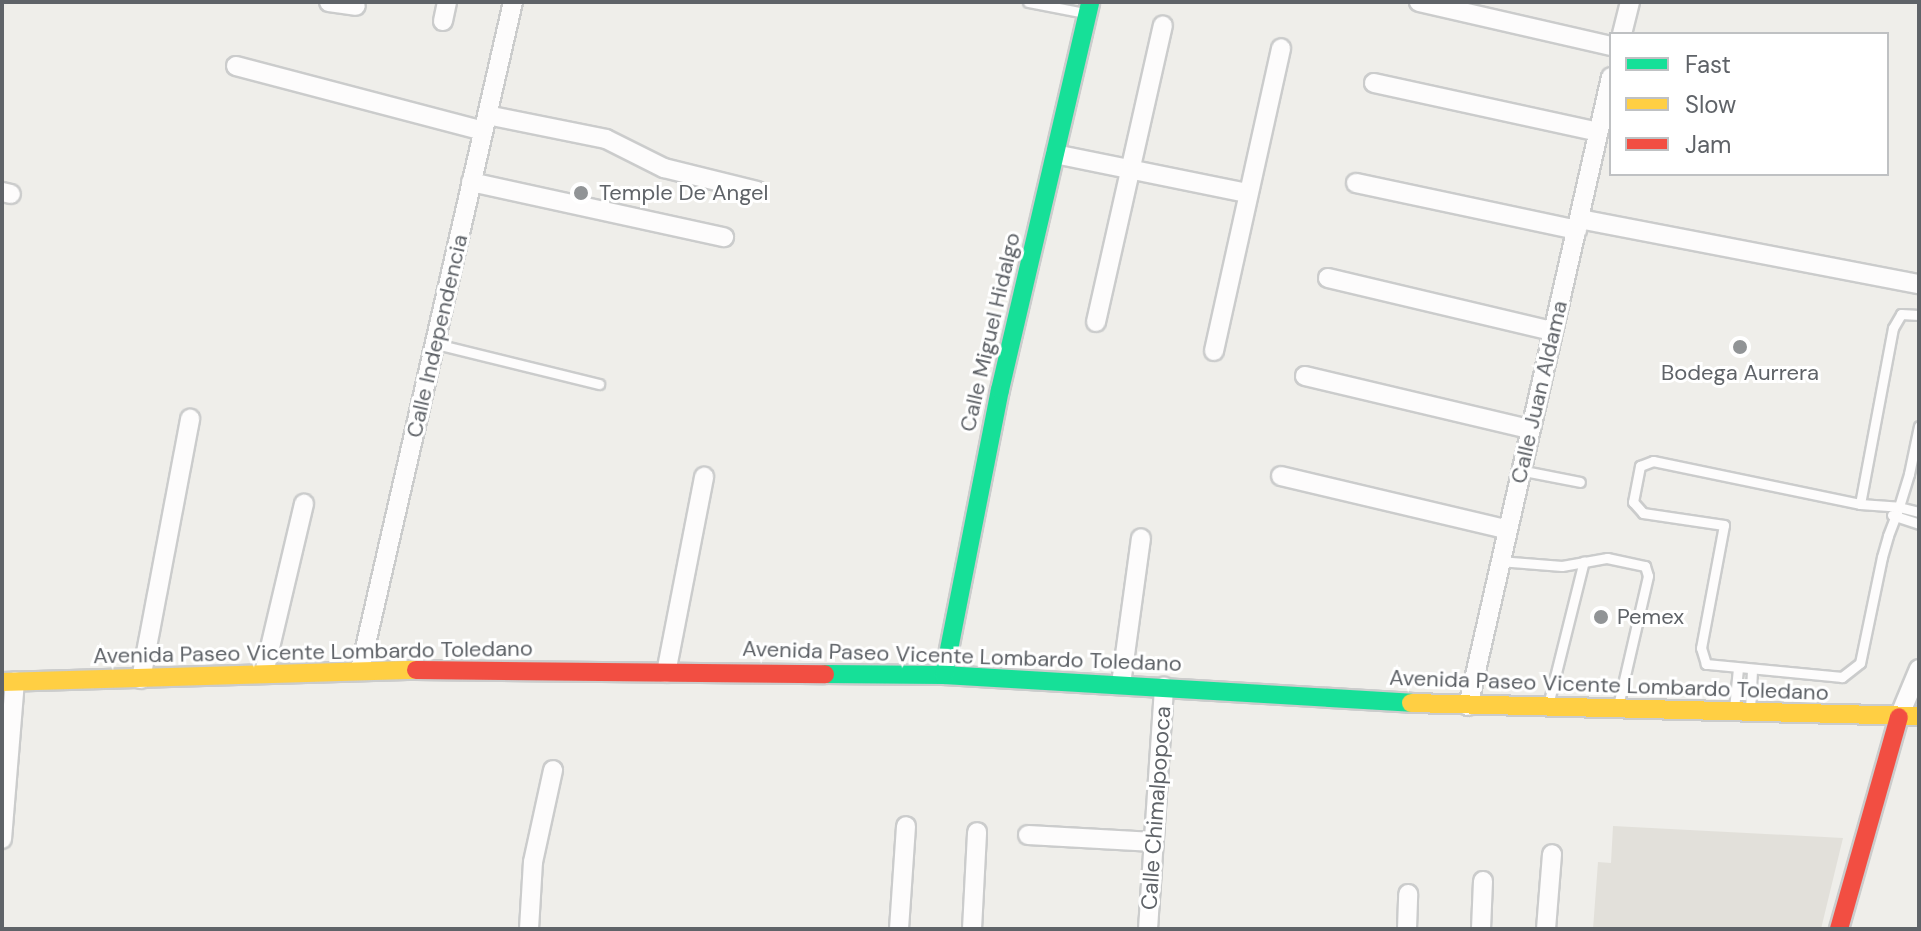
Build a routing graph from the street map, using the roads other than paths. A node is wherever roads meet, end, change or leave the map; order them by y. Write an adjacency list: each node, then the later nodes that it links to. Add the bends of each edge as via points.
1 (447, 2): 7 (street)
2 (513, 2): 15 (street, Calle Independencia)
3 (1028, 2): 6 (lane)
4 (1419, 2): 10 (street)
5 (1630, 2): 9 (street)
6 (1089, 8): 17 (main road, Calle Miguel Hidalgo)
7 (443, 21)
8 (1163, 25): 18 (street)
9 (1622, 32)
10 (1609, 46)
11 (1281, 48): 22 (street)
12 (236, 66): 15 (street)
13 (1374, 83): 16 (street)
14 (1609, 85): 16 (street, Calle Juan Aldama)
15 (485, 123): 19 (street, Calle Independencia); 21 (street, via 606,139 664,168)
16 (1598, 132): 23 (street, Calle Juan Aldama)
17 (1055, 154): 18 (street); 56 (main road, Calle Miguel Hidalgo, via 1000,390)
18 (1130, 171): 22 (street); 28 (street)
19 (471, 182): 24 (street); 30 (street, Calle Independencia)
20 (1356, 183): 23 (street)
21 (757, 191)
22 (1246, 193): 31 (street)
23 (1578, 225): 26 (street); 29 (street, Calle Juan Aldama)
24 (724, 237)
25 (1328, 278): 29 (street)
26 (1919, 284)
27 (1919, 315): 42 (lane, via 1901,314 1893,328)
28 (1096, 322)
29 (1553, 331): 36 (street, Calle Juan Aldama)
30 (436, 344): 33 (lane); 52 (street, Calle Independencia)
31 (1214, 351)
32 (1305, 376): 36 (street)
33 (599, 384)
34 (190, 419): 57 (street)
35 (1919, 426): 43 (lane)
36 (1529, 429): 37 (street, Calle Juan Aldama)
37 (1519, 470): 40 (lane); 46 (street, Calle Juan Aldama)
38 (1281, 476): 46 (street)
39 (704, 477): 55 (street)
40 (1580, 482)
41 (304, 504): 54 (street)
42 (1860, 504): 43 (lane); 50 (lane, via 1667,463 1640,466 1635,509 1724,525 1702,658 1712,667)
43 (1897, 512): 44 (lane); 45 (lane); 53 (lane, via 1860,663 1852,672 1831,677)
44 (1919, 512)
45 (1919, 524)
46 (1506, 529): 48 (street, Calle Juan Aldama)
47 (1141, 538): 59 (street)
48 (1499, 561): 49 (lane, via 1549,566); 61 (street, Calle Juan Aldama)
49 (1584, 561): 62 (lane); 63 (lane, via 1621,559 1642,564 1648,572)
50 (1738, 668): 53 (lane); 64 (lane)
51 (1919, 669): 66 (street)
52 (360, 670): 54 (main road, Avenida Paseo Vicente Lombardo Toledano); 55 (main road, Avenida Paseo Vicente Lombardo Toledano)
53 (1752, 670): 64 (lane)
54 (264, 673): 57 (main road, Avenida Paseo Vicente Lombardo Toledano)
55 (666, 673): 56 (main road, Avenida Paseo Vicente Lombardo Toledano)
56 (944, 675): 59 (main road, Avenida Paseo Vicente Lombardo Toledano)
57 (141, 679): 58 (main road, Avenida Paseo Vicente Lombardo Toledano)
58 (9, 682): 71 (street)
59 (1121, 684): 60 (main road, Avenida Paseo Vicente Lombardo Toledano)
60 (1164, 687): 61 (main road, Avenida Paseo Vicente Lombardo Toledano); 72 (street, Calle Chimalpopoca)
61 (1468, 706): 62 (main road, Avenida Paseo Vicente Lombardo Toledano)
62 (1547, 709): 63 (main road, Avenida Paseo Vicente Lombardo Toledano)
63 (1617, 712): 64 (main road, Avenida Paseo Vicente Lombardo Toledano)
64 (1742, 715): 66 (main road, Avenida Paseo Vicente Lombardo Toledano)
65 (1919, 716): 66 (main road, Avenida Paseo Vicente Lombardo Toledano)
66 (1899, 717): 83 (main road)
67 (553, 770): 76 (street, via 533,862)
68 (906, 826): 77 (street)
69 (977, 832): 78 (street)
70 (1028, 835): 72 (street)
71 (2, 839)
72 (1154, 842): 79 (street, Calle Chimalpopoca)
73 (1552, 854): 82 (street)
74 (1483, 881): 81 (street)
75 (1408, 894): 80 (street)
76 (529, 929)
77 (899, 929)
78 (972, 929)
79 (1148, 929)
80 (1407, 929)
81 (1481, 929)
82 (1546, 929)
83 (1839, 929)

